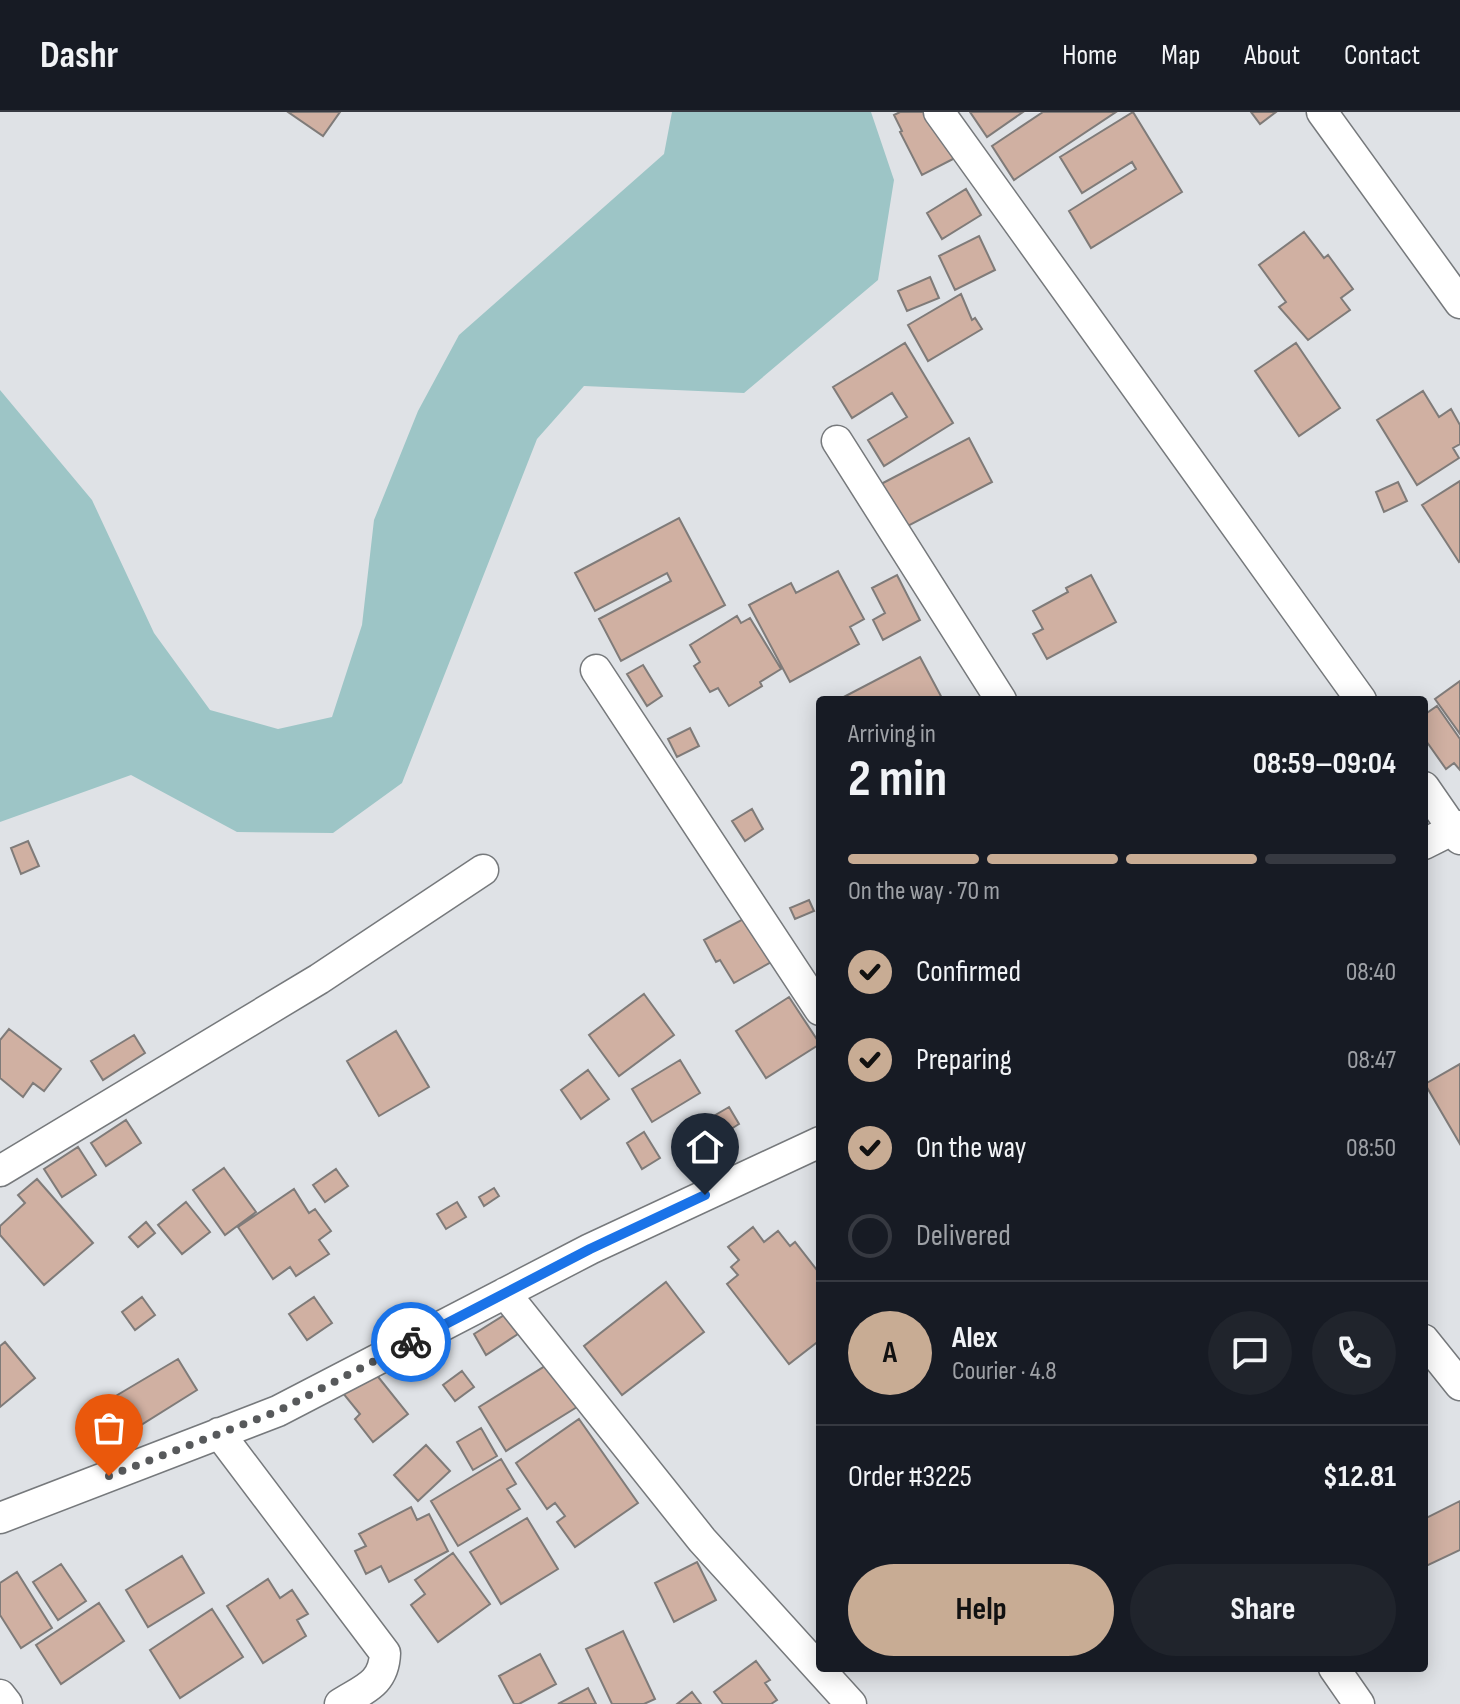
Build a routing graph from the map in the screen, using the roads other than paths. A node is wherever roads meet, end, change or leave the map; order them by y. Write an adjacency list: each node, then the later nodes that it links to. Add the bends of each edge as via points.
1 (939, 112): 7 (street)
2 (1322, 112): 3 (street)
3 (1460, 303)
4 (837, 441): 6 (street)
5 (596, 670): 12 (street)
6 (998, 696)
7 (1358, 696)
8 (1428, 792): 9 (street)
9 (1458, 831): 10 (street)
10 (1428, 842)
11 (483, 870): 14 (street, via 319,979)
12 (816, 1004)
13 (816, 1144): 15 (street)
14 (0, 1171)
15 (505, 1293): 18 (street, via 278,1411); 20 (street, via 702,1540)
16 (1428, 1345): 17 (street)
17 (1460, 1385)
18 (219, 1433): 19 (street); 25 (street, via 385,1653 379,1679)
19 (0, 1518)
20 (816, 1665)
21 (822, 1672): 26 (street)
22 (1337, 1672): 27 (street)
23 (0, 1695): 24 (street)
24 (7, 1704)
25 (340, 1704)
26 (851, 1704)
27 (1359, 1704)

